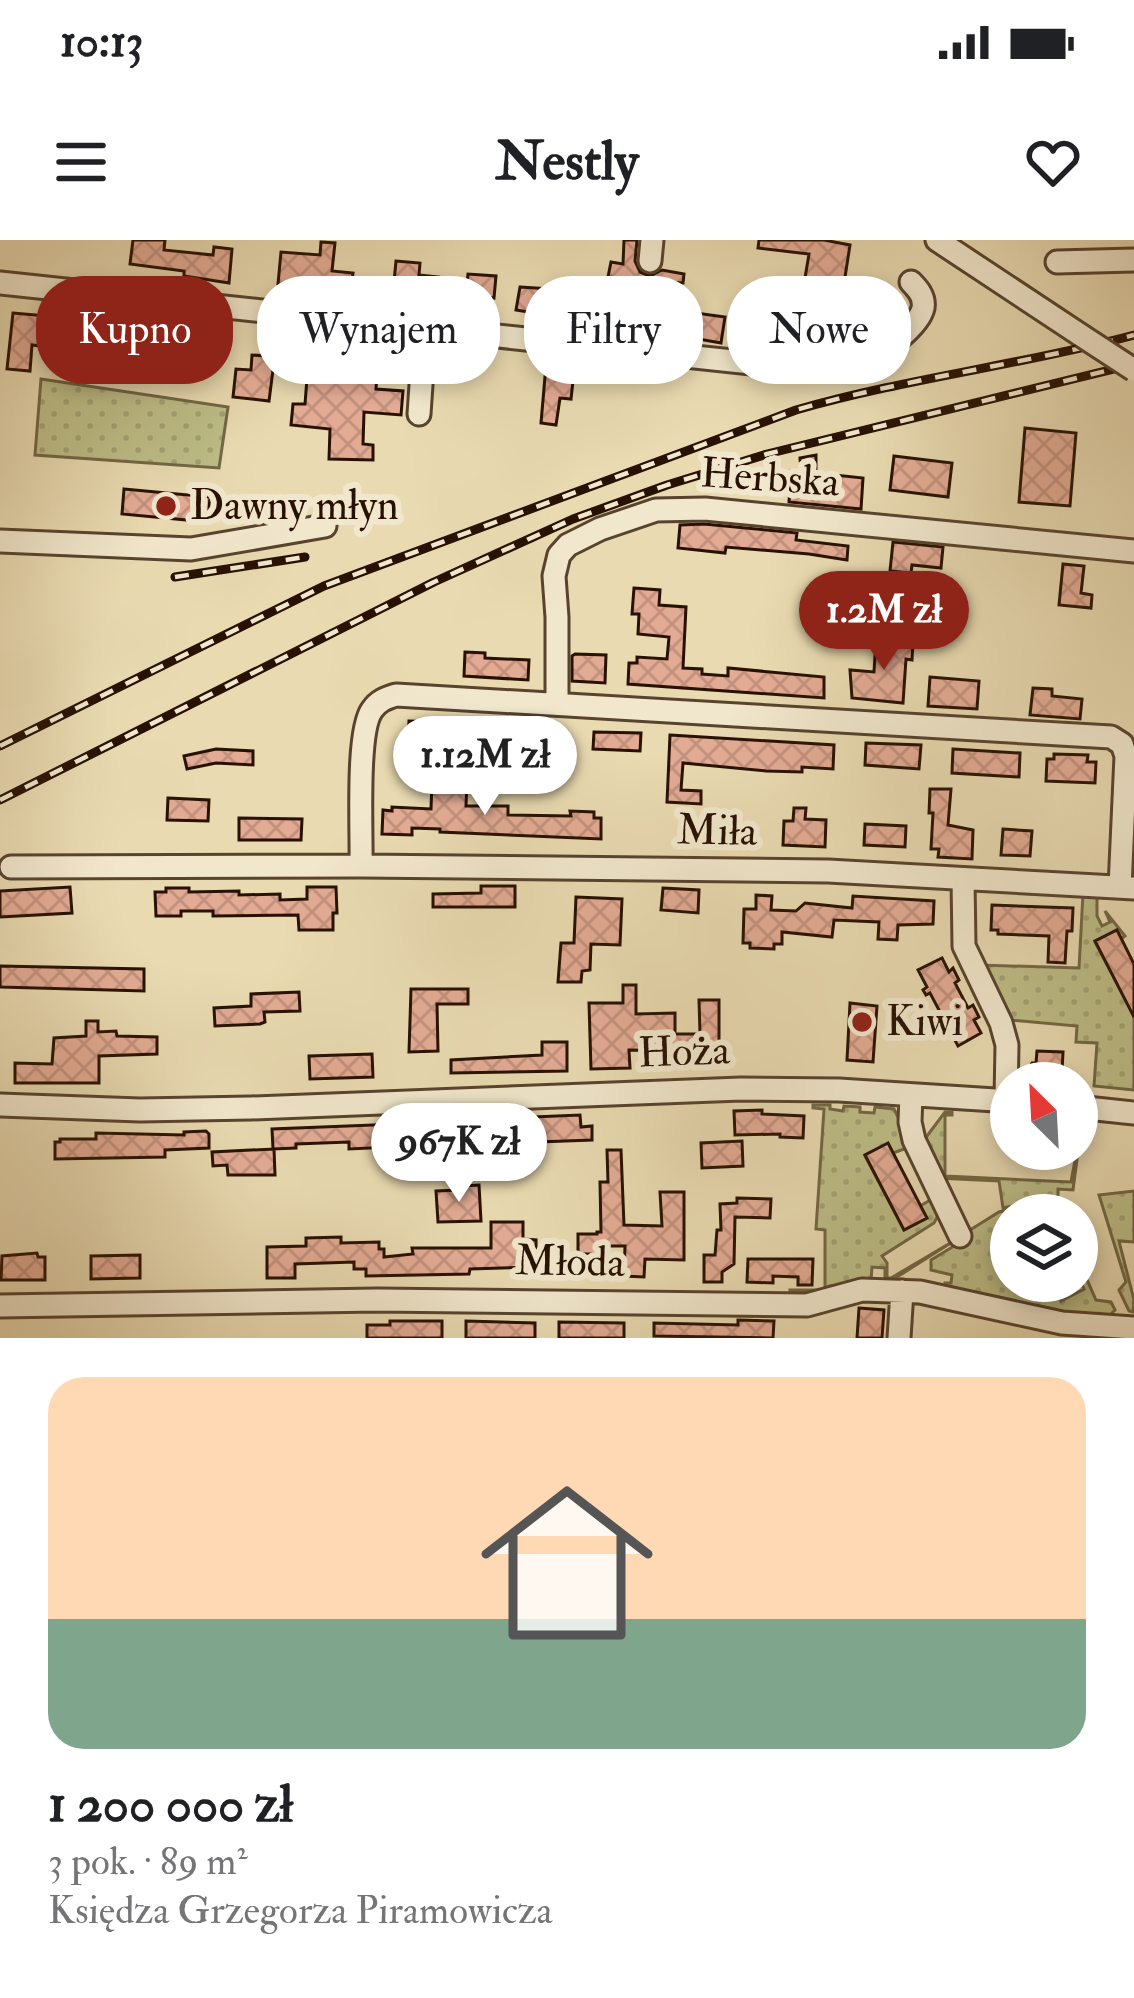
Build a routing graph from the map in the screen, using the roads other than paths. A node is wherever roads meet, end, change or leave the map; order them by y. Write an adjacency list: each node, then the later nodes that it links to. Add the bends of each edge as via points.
1 (937, 240): 10 (street, bridge)
2 (1134, 260): 3 (street)
3 (1058, 262)
4 (911, 281): 7 (street, via 923,307)
5 (0, 283): 6 (street)
6 (257, 310)
7 (911, 324)
8 (500, 335): 9 (street)
9 (727, 360)
10 (1134, 370)
11 (421, 384): 12 (street)
12 (419, 414)
13 (326, 526): 14 (street, via 191,549)
14 (0, 542)
15 (1134, 551): 16 (street, Herbska, via 656,510 600,529 559,556)
16 (557, 704): 17 (street, via 396,695 375,706 364,745); 20 (street, via 1111,736 1126,756)
17 (361, 866): 18 (street, Miła); 19 (street, Miła)
18 (11, 867)
19 (963, 879): 20 (street, Miła); 21 (street, via 964,946 997,1010)
20 (1127, 888)
21 (1007, 1062)
22 (911, 1095): 23 (street, Hoża); 24 (street, Hoża, via 741,1089 225,1108); 27 (street, via 914,1140)
23 (990, 1100)
24 (0, 1105)
25 (1098, 1109): 26 (street)
26 (1134, 1113)
27 (960, 1236)
28 (902, 1291): 29 (street, Młoda, via 862,1290 806,1305); 30 (street, Młoda, via 1062,1323); 31 (street)
29 (0, 1306)
30 (1134, 1328)
31 (899, 1338)

